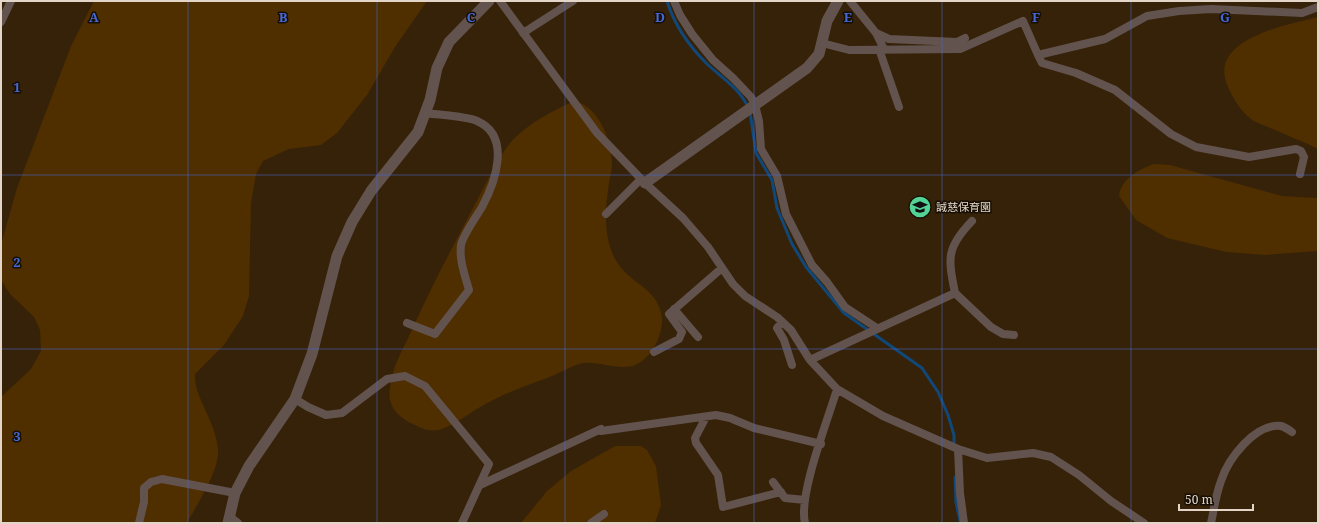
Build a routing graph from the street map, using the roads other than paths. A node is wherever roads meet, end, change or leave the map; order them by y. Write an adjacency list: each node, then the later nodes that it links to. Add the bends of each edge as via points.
1 (11, 1): 9 (street)
2 (489, 1): 18 (street, via 449,42 437,68)
3 (500, 1): 10 (street)
4 (573, 1): 10 (street)
5 (674, 1): 16 (street, via 692,34 713,60 751,97)
6 (838, 1): 13 (street, via 827,21)
7 (850, 1): 11 (street)
8 (1318, 7): 15 (street, via 1302,13 1211,10 1178,11 1146,16 1105,39)
9 (1, 22)
10 (523, 33): 20 (street, via 597,133)
11 (876, 33): 12 (street, via 889,39 957,42); 14 (street)
12 (965, 38)
13 (822, 44): 14 (street, via 849,50); 16 (street, via 819,54 808,68)
14 (882, 49): 15 (street, via 960,49 1023,21); 17 (street)
15 (1038, 55): 19 (street, via 1042,63 1076,73 1115,90 1171,134 1196,147 1249,157 1296,149 1304,157)
16 (755, 105): 20 (street); 28 (street, via 761,149 777,176 786,214 802,249 845,307)
17 (899, 107)
18 (425, 113): 27 (street, via 476,120 487,127 494,137 499,161 492,189 461,244 461,262 468,290 435,334); 35 (street, via 418,132 371,191 352,222 337,256 312,354)
19 (1300, 174)
20 (643, 181): 21 (street); 23 (street, via 683,218)
21 (606, 214)
22 (972, 221): 24 (street, via 961,232 951,249 950,266)
23 (722, 268): 25 (street); 26 (street, via 732,284 745,296)
24 (955, 293): 28 (street); 29 (street, via 991,327 1003,334)
25 (674, 309): 30 (street); 31 (street, via 669,314 682,332 679,339)
26 (782, 322): 32 (street, via 791,330); 33 (street, via 777,328)
27 (407, 323)
28 (877, 328): 32 (street)
29 (1014, 335)
30 (698, 337)
31 (654, 352)
32 (810, 360): 34 (street)
33 (792, 365)
34 (837, 389): 38 (street); 39 (street, via 883,416)
35 (296, 399): 41 (street, via 326,415 342,413 387,379 405,376 425,386 489,464); 43 (street, via 249,466)
36 (706, 417): 38 (street, via 716,415 730,418 754,428); 41 (street, via 601,429); 42 (street, via 695,438 718,476 722,507)
37 (1292, 432): 53 (street, via 1282,426 1270,427 1256,434 1234,455 1220,480)
38 (821, 444): 44 (street)
39 (958, 449): 51 (street); 52 (street, via 987,458 1033,453 1051,458 1079,475)
40 (773, 482): 42 (street)
41 (480, 485): 48 (street)
42 (781, 492): 44 (street, via 785,498)
43 (235, 493): 46 (street); 47 (street, via 162,479 151,482 144,488)
44 (805, 500): 50 (street)
45 (604, 514): 49 (street)
46 (232, 521)
47 (139, 523)
48 (462, 523)
49 (591, 523)
50 (805, 523)
51 (964, 523)
52 (1144, 523)
53 (1211, 523)

